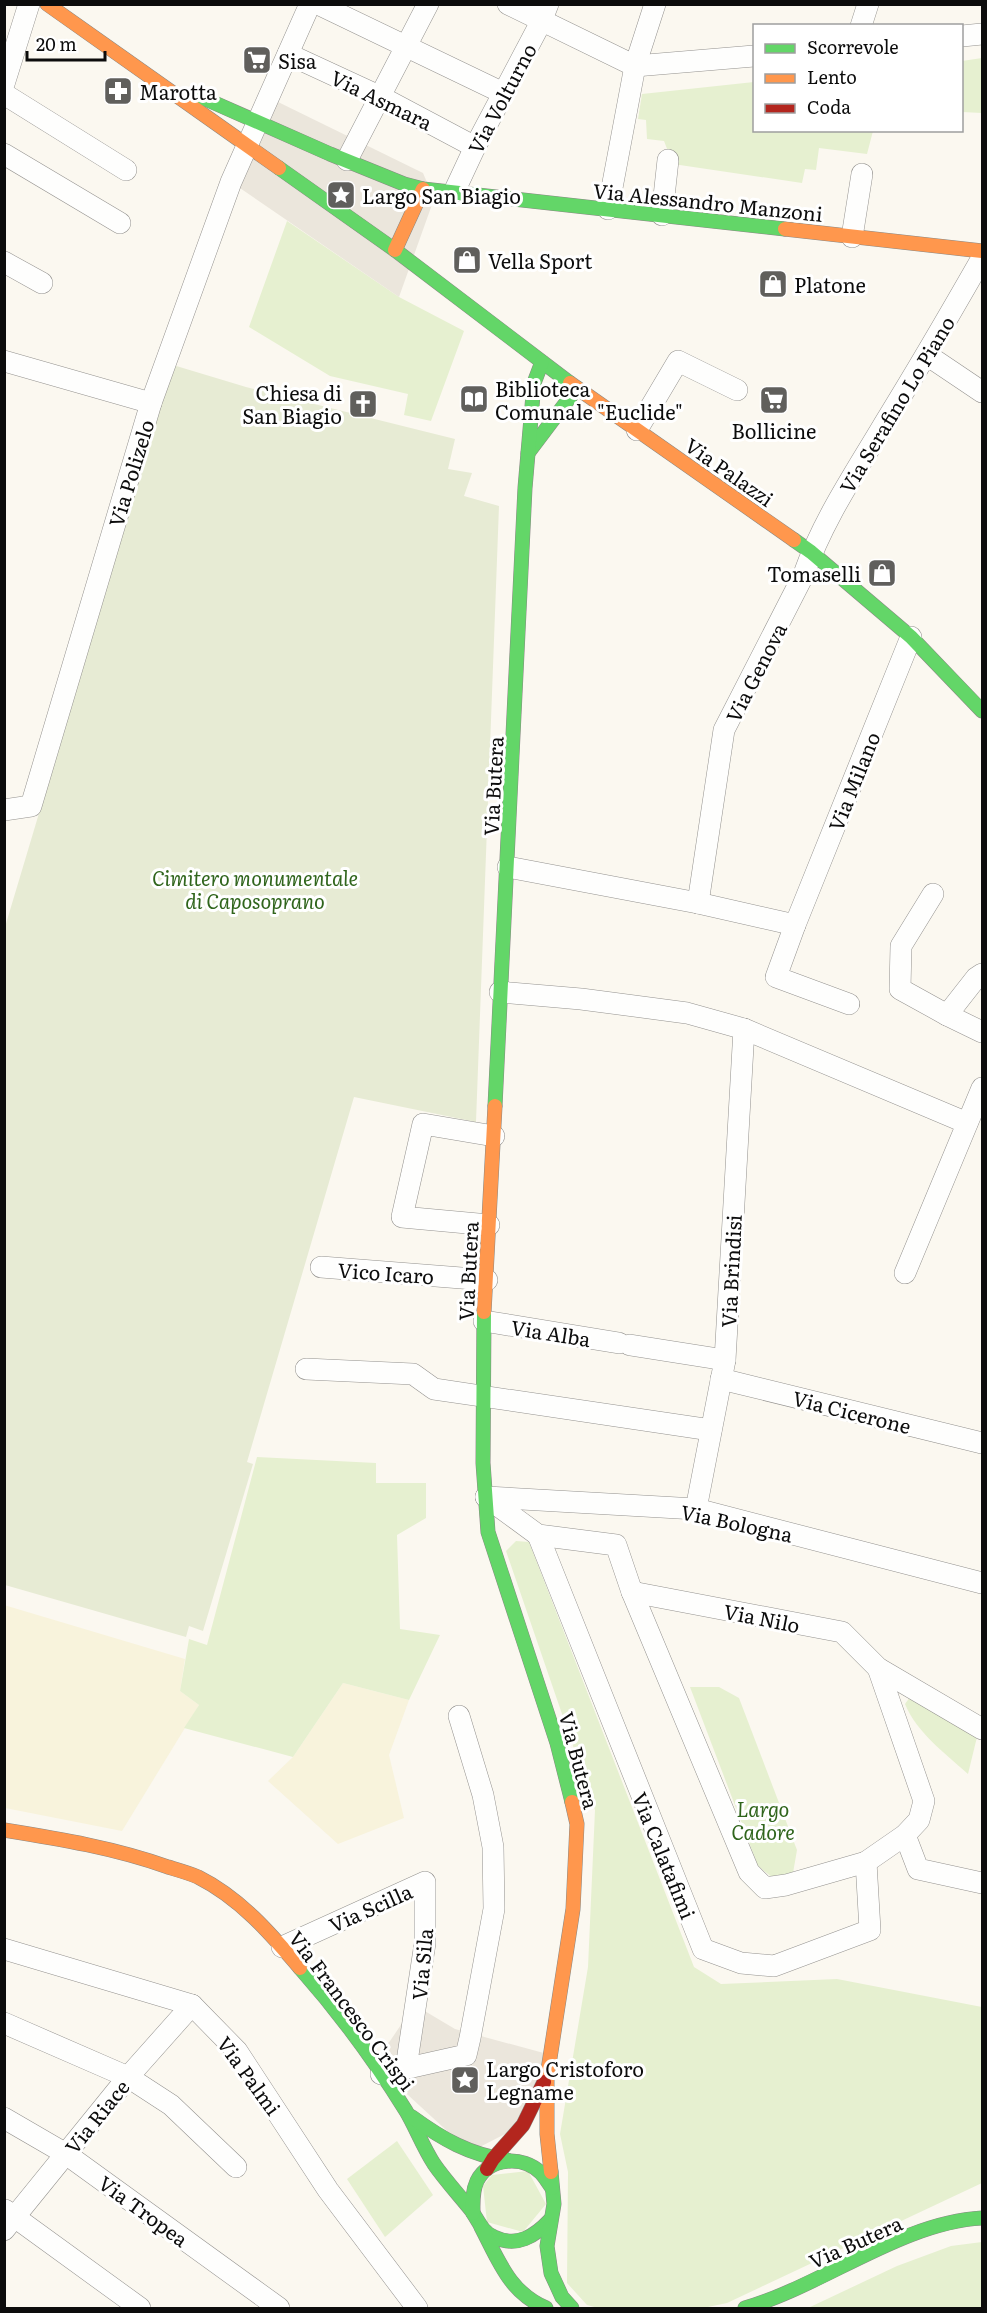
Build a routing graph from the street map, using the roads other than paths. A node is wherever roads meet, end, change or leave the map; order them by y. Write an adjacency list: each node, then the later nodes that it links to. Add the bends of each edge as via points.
1 (29, 4): 18 (street)
2 (47, 4): 17 (street)
3 (310, 4): 14 (street, Via Polizelo)
4 (318, 4): 13 (street)
5 (428, 4): 13 (street)
6 (508, 4): 9 (street)
7 (655, 4): 16 (street)
8 (868, 4): 10 (street)
9 (545, 13): 16 (street); 19 (street, Via Volturno)
10 (862, 24)
11 (982, 34): 12 (street)
12 (963, 36)
13 (407, 48): 19 (street); 21 (street)
14 (288, 54): 21 (street, Via Asmara); 22 (street, Via Polizelo)
15 (753, 56): 16 (street)
16 (635, 66): 32 (street)
17 (146, 73): 22 (street, Via Alessandro Manzoni); 23 (street, Via Palazzi)
18 (4, 84)
19 (503, 93): 24 (street, Via Volturno)
20 (4, 94): 28 (street)
21 (381, 97): 24 (street, Via Asmara); 26 (street)
22 (258, 122): 23 (street, Via Polizelo); 26 (street, Via Alessandro Manzoni)
23 (248, 145): 36 (street, Via Palazzi); 47 (street, Via Polizelo)
24 (475, 147): 31 (street, Via Volturno)
25 (4, 154): 34 (street)
26 (347, 160): 30 (street, Via Alessandro Manzoni, via 404,184)
27 (668, 160): 33 (street)
28 (126, 170)
29 (862, 174): 35 (street)
30 (427, 189): 31 (street, Via Alessandro Manzoni); 36 (street)
31 (454, 192): 32 (street, Via Alessandro Manzoni)
32 (608, 209): 33 (street, Via Alessandro Manzoni)
33 (662, 215): 35 (street, Via Alessandro Manzoni)
34 (120, 223)
35 (852, 237): 37 (street, Via Alessandro Manzoni)
36 (395, 250): 43 (street, Via Palazzi)
37 (982, 251)
38 (982, 258): 41 (street, Via Serafino Lo Piano)
39 (4, 262): 40 (street)
40 (42, 283)
41 (927, 355): 46 (street); 50 (street, Via Serafino Lo Piano)
42 (4, 361): 47 (street)
43 (542, 362): 44 (street, Via Palazzi); 49 (street, Via Butera, via 534,383)
44 (577, 388): 48 (street, Via Palazzi); 49 (street)
45 (737, 390): 48 (street, via 678,361)
46 (982, 392)
47 (151, 403): 53 (street, Via Polizelo, via 31,806)
48 (637, 430): 50 (street, Via Palazzi)
49 (528, 453): 54 (street, Via Butera)
50 (811, 552): 51 (street, Via Palazzi); 56 (street, Via Genova, via 804,574 724,730)
51 (911, 637): 52 (street, Via Palazzi); 57 (street, Via Milano)
52 (982, 711)
53 (4, 810)
54 (508, 867): 56 (street); 59 (street, Via Butera)
55 (933, 894): 61 (street, via 901,946 900,989)
56 (698, 903): 57 (street)
57 (795, 925): 60 (street, Via Milano, via 776,977)
58 (982, 974): 61 (street)
59 (500, 992): 62 (street, via 687,1013); 66 (street, Via Butera)
60 (849, 1004)
61 (947, 1014): 63 (street)
62 (744, 1029): 65 (street); 73 (street, Via Brindisi)
63 (982, 1032)
64 (982, 1088): 65 (street)
65 (967, 1123): 69 (street)
66 (494, 1136): 67 (street, Via Butera); 67 (street, via 423,1124 402,1217)
67 (489, 1225): 70 (street, Via Butera)
68 (321, 1267): 70 (street, Vico Icaro)
69 (905, 1273)
70 (487, 1280): 71 (street, Via Butera)
71 (484, 1321): 73 (street, Via Alba, via 625,1344); 74 (street, Via Butera)
72 (306, 1369): 74 (street, via 413,1374 434,1389)
73 (723, 1370): 75 (street, Via Brindisi); 76 (street, Via Cicerone)
74 (483, 1395): 75 (street); 77 (street, Via Butera)
75 (711, 1430): 78 (street, Via Brindisi)
76 (982, 1443)
77 (486, 1497): 78 (street, Via Bologna); 79 (street); 97 (street, Via Butera, via 488,1532 557,1743 577,1824 573,1909)
78 (696, 1509): 80 (street, Via Bologna)
79 (538, 1535): 81 (street, via 616,1545); 87 (street, Via Calatafimi, via 703,1948 741,1963 774,1966 870,1930)
80 (982, 1582)
81 (632, 1592): 82 (street, Via Nilo, via 842,1632); 87 (street, via 749,1872 765,1888)
82 (878, 1668): 84 (street); 86 (street, via 924,1801 920,1820)
83 (459, 1716): 94 (street, via 483,1795 493,1847 494,1909 466,2055)
84 (982, 1729)
85 (4, 1830): 90 (street, Via Francesco Crispi, via 78,1842 198,1877 261,1923)
86 (905, 1835): 87 (street); 89 (street, via 918,1869)
87 (866, 1862)
88 (425, 1882): 90 (street, Via Scilla); 94 (street, Via Sila, via 425,1943)
89 (982, 1882)
90 (282, 1947): 95 (street, Via Francesco Crispi, via 317,1987)
91 (4, 1949): 92 (street, Via Palmi)
92 (192, 2005): 96 (street, Via Riace); 111 (street, Via Palmi, via 237,2052 328,2190)
93 (4, 2023): 96 (street)
94 (406, 2068): 95 (street)
95 (381, 2074): 98 (street, Via Francesco Crispi)
96 (128, 2077): 100 (street, Via Riace); 102 (street, via 171,2105)
97 (547, 2077): 101 (street, via 523,2125); 103 (street)
98 (407, 2113): 101 (street, via 437,2136); 104 (street, via 433,2163)
99 (4, 2118): 100 (street, Via Tropea)
100 (66, 2154): 106 (street, Via Riace); 110 (street, Via Tropea)
101 (490, 2164): 103 (street, via 522,2160 546,2176); 104 (street, via 473,2188)
102 (236, 2167)
103 (552, 2188): 107 (street)
104 (473, 2213): 108 (street)
105 (982, 2218): 114 (street, Via Butera, via 948,2223 914,2235 770,2301)
106 (8, 2219): 109 (street)
107 (550, 2220): 108 (street, via 525,2240 509,2242 493,2237); 113 (street, via 547,2247 551,2273)
108 (481, 2227): 112 (street, via 513,2286)
109 (140, 2308)
110 (279, 2308)
111 (417, 2308)
112 (546, 2308)
113 (572, 2308)
114 (745, 2308)

